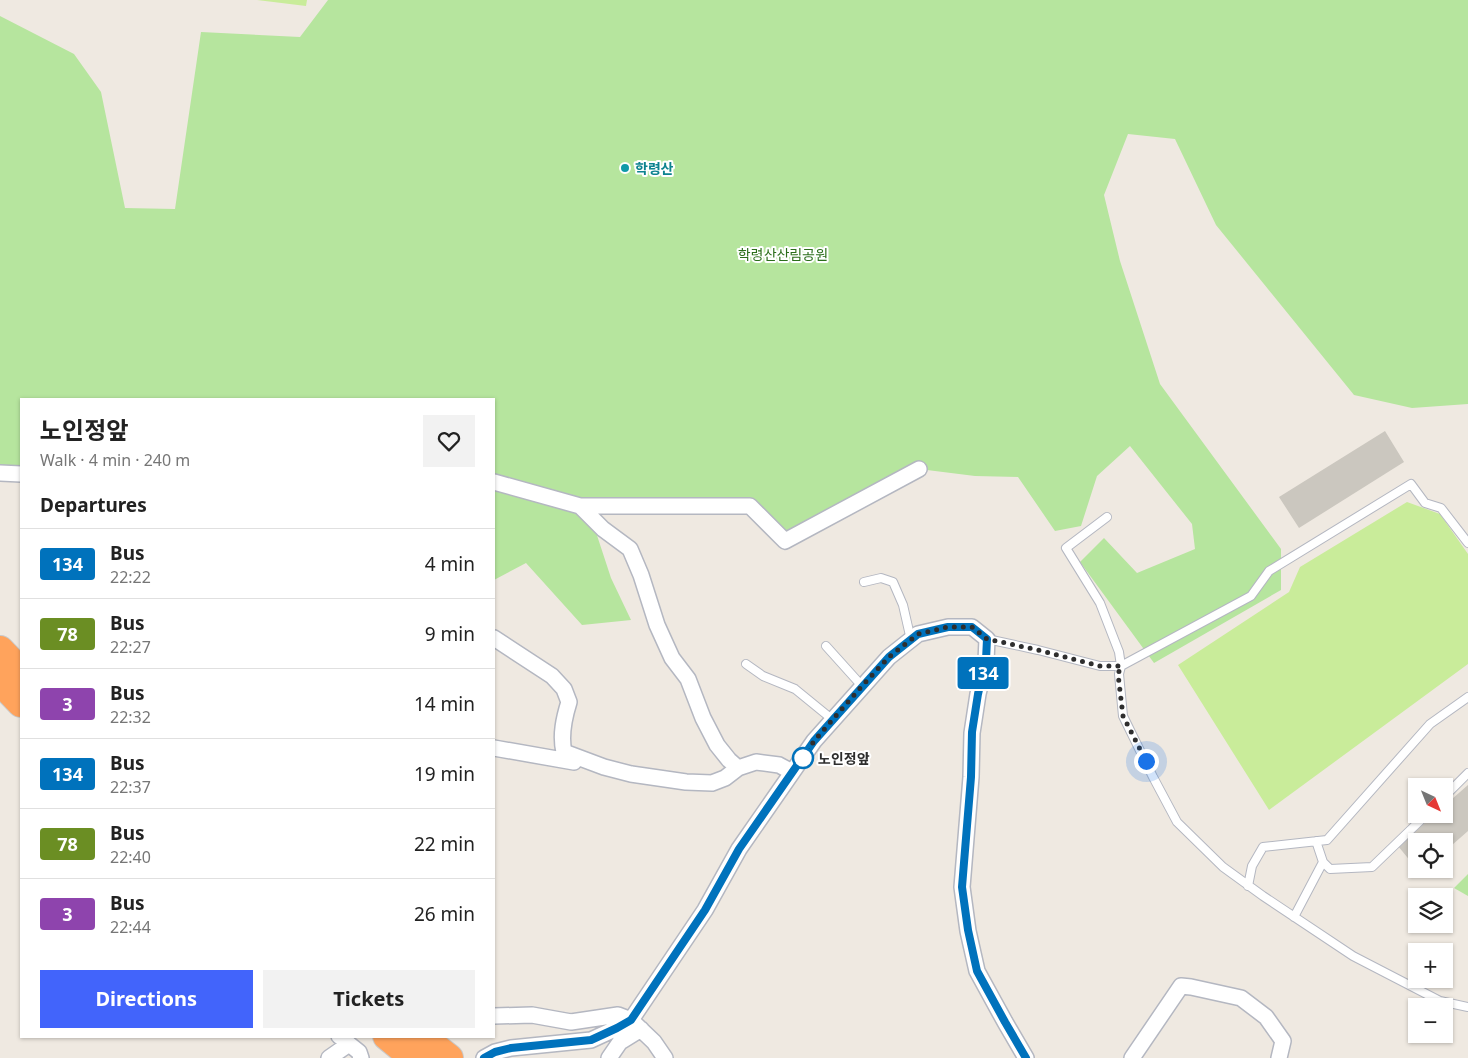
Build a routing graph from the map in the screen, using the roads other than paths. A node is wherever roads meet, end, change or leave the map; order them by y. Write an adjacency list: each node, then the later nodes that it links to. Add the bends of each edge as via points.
1 (919, 469): 5 (street, via 785,541 750,506)
2 (0, 473): 3 (street)
3 (20, 474)
4 (495, 482): 5 (street)
5 (580, 506): 24 (street, via 630,549 672,658 688,679 717,745)
6 (1107, 516): 15 (lane, via 1066,548 1100,603 1119,652)
7 (1468, 543): 15 (lane, via 1442,508 1425,503 1411,484 1269,572 1251,596)
8 (864, 582): 11 (lane, via 881,578 893,582 903,605)
9 (495, 639): 23 (street, via 552,676 564,689 569,702 562,744 564,752)
10 (987, 639): 11 (street, via 972,627 948,627 918,634); 15 (lane, via 1100,666); 47 (street, via 972,732 962,887 977,971)
11 (911, 640): 18 (street, via 889,657)
12 (826, 646): 18 (lane)
13 (0, 650): 16 (highway)
14 (746, 664): 21 (lane, via 763,676 795,689)
15 (1121, 666): 31 (lane, via 1118,674 1123,716 1177,822 1223,867)
16 (20, 671)
17 (0, 682): 20 (highway)
18 (862, 686): 21 (street)
19 (1468, 697): 29 (lane, via 1430,724 1327,840)
20 (20, 701)
21 (833, 720): 25 (street)
22 (495, 748): 23 (street)
23 (604, 767): 24 (street, via 652,778 695,782 725,778)
24 (738, 768): 25 (street, via 756,762 779,765)
25 (792, 772): 35 (street, via 739,849)
26 (1468, 773): 27 (lane)
27 (1453, 788)
28 (1418, 823): 30 (lane, via 1372,867 1330,869)
29 (1316, 842): 30 (lane); 31 (lane, via 1263,847 1252,866)
30 (1323, 862): 32 (lane)
31 (1248, 886): 32 (lane)
32 (1294, 917): 33 (lane, via 1361,960 1440,1001)
33 (1468, 1007)
34 (495, 1016): 35 (street, via 532,1015 571,1022 618,1015)
35 (636, 1024): 39 (street, via 617,1028 591,1040); 45 (street); 46 (street)
36 (389, 1038): 42 (highway)
37 (424, 1038): 43 (highway)
38 (344, 1040): 40 (street); 41 (street)
39 (529, 1052): 44 (street, via 511,1048)
40 (329, 1058)
41 (362, 1058)
42 (414, 1058)
43 (449, 1058)
44 (484, 1058)
45 (609, 1058)
46 (666, 1058)
47 (1026, 1058)
48 (1132, 1058): 49 (street, via 1181,986 1241,998 1266,1017 1283,1040)
49 (1279, 1058)

